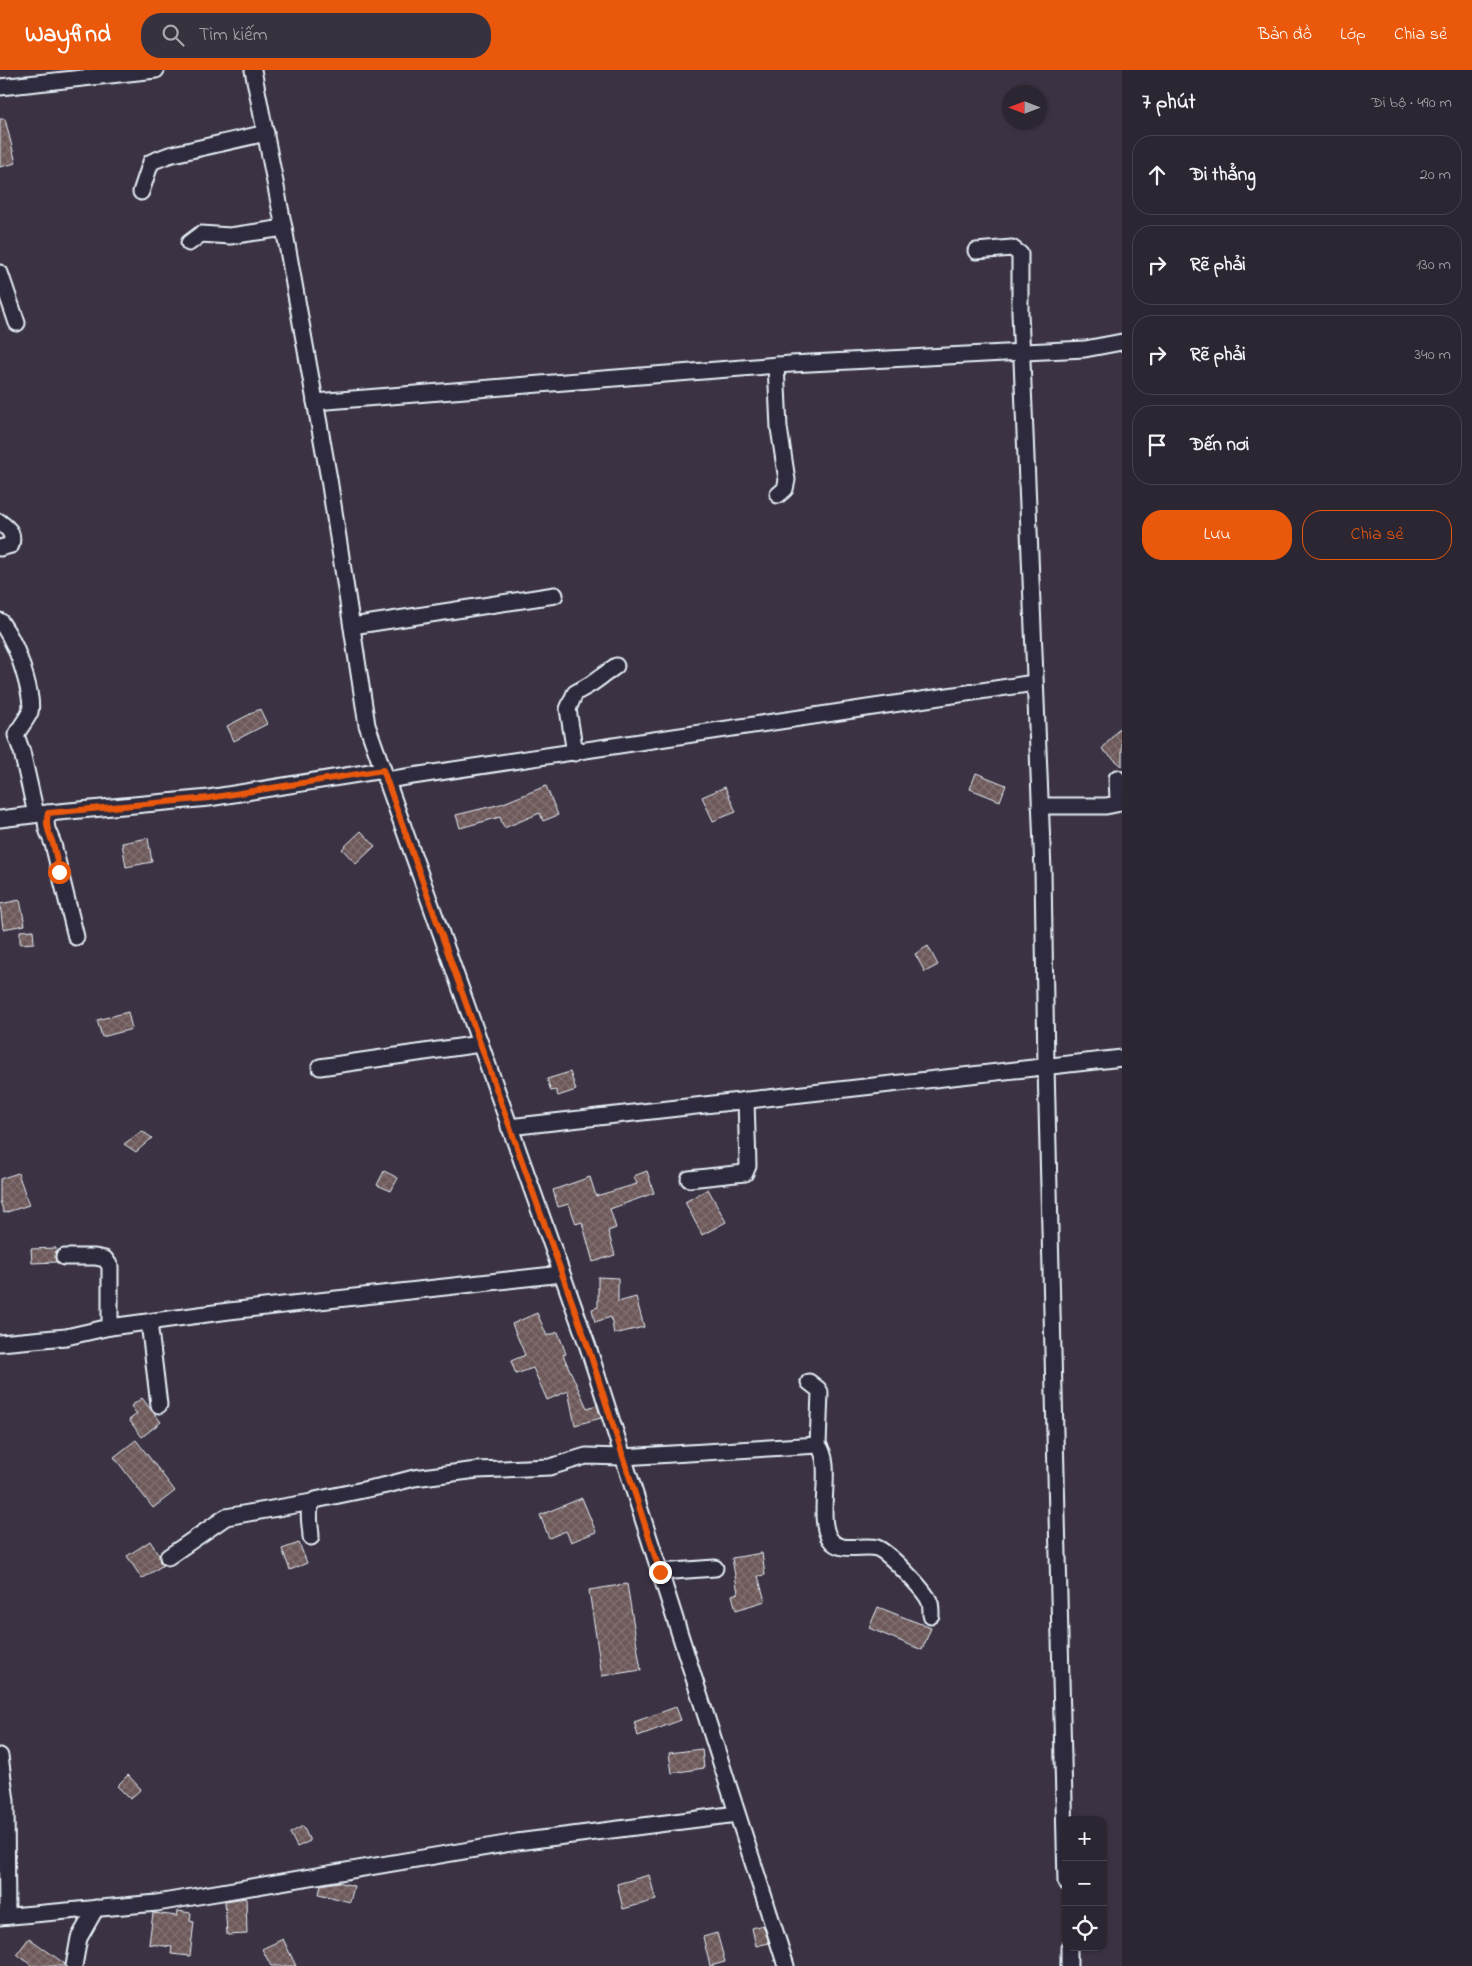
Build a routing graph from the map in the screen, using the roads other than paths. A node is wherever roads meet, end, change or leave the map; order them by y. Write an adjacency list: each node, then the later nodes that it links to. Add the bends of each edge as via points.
1 (156, 70): 3 (street)
2 (253, 70): 4 (street)
3 (0, 87)
4 (266, 133): 5 (street, via 151,162); 6 (street)
5 (141, 192)
6 (284, 228): 7 (street, via 230,236 201,234); 14 (street)
7 (189, 243)
8 (976, 251): 12 (street, via 1012,248 1020,254)
9 (0, 273): 10 (street)
10 (17, 323)
11 (1122, 342): 12 (street, via 1085,349)
12 (1023, 352): 13 (street); 22 (street)
13 (776, 365): 14 (street); 15 (street, via 779,428 787,480 785,489)
14 (315, 402): 20 (street)
15 (778, 495)
16 (0, 522): 17 (street, via 13,537 11,545)
17 (0, 548)
18 (555, 596): 20 (street)
19 (0, 621): 27 (street, via 12,640 24,673 30,712 16,735)
20 (352, 626): 24 (street, via 367,725)
21 (616, 666): 23 (street, via 575,693 568,709)
22 (1034, 683): 23 (street); 26 (street)
23 (575, 753): 24 (street)
24 (385, 775): 27 (street, via 209,798); 30 (street)
25 (1117, 778): 26 (street, via 1116,804)
26 (1040, 806): 32 (street)
27 (42, 813): 28 (street); 29 (street)
28 (0, 819)
29 (76, 937)
30 (480, 1044): 33 (street); 35 (street)
31 (1122, 1058): 32 (street)
32 (1046, 1066): 34 (street); 54 (street)
33 (320, 1067)
34 (746, 1100): 35 (street); 36 (street, via 748,1166 745,1173)
35 (509, 1127): 38 (street)
36 (689, 1179)
37 (64, 1257): 40 (street, via 95,1257 105,1259 110,1266)
38 (562, 1274): 39 (street); 45 (street)
39 (149, 1322): 40 (street); 43 (street)
40 (110, 1327): 41 (street, via 66,1337)
41 (0, 1343)
42 (809, 1382): 44 (street, via 820,1392)
43 (159, 1404)
44 (818, 1445): 45 (street); 51 (street, via 823,1456 825,1524 829,1539 844,1547 879,1549 890,1556 923,1591 930,1602)
45 (623, 1457): 46 (street, via 586,1456 550,1467 477,1470 414,1478); 50 (street)
46 (312, 1502): 47 (street, via 309,1509); 48 (street, via 226,1518)
47 (311, 1537)
48 (168, 1557)
49 (715, 1568): 50 (street)
50 (660, 1572): 53 (street)
51 (931, 1614)
52 (0, 1756): 56 (street, via 6,1800)
53 (738, 1814): 55 (street, via 517,1842 157,1903); 59 (street)
54 (1065, 1861)
55 (96, 1908): 56 (street); 58 (street, via 79,1938)
56 (4, 1917)
57 (1069, 1951): 60 (street)
58 (74, 1966)
59 (786, 1966)
60 (1069, 1966)

